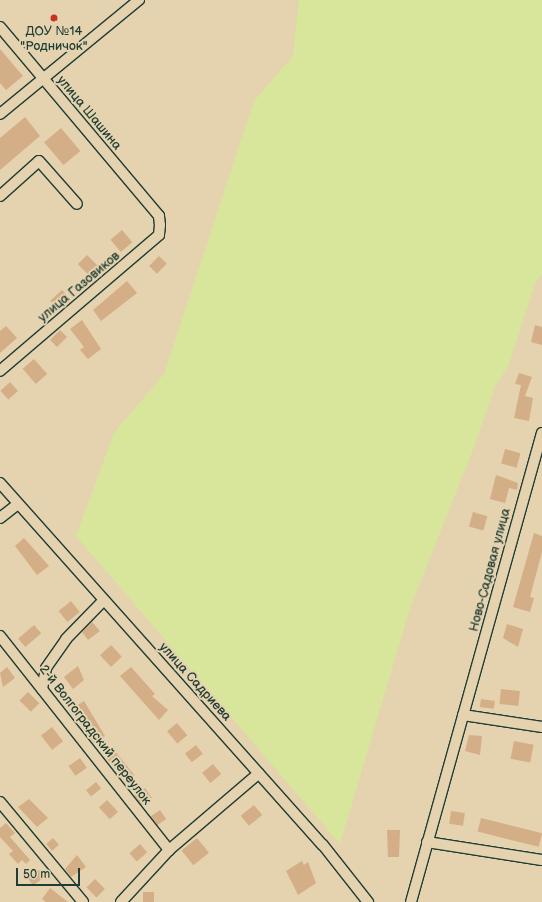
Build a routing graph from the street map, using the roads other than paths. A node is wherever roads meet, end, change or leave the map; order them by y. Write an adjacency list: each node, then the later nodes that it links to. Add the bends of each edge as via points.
1 (139, 0): 3 (street)
2 (0, 27): 3 (street, улица Шашина)
3 (43, 79): 4 (street); 7 (street, улица Шашина)
4 (1, 111)
5 (0, 196): 6 (street, via 39,161)
6 (77, 204)
7 (159, 216): 8 (street, улица Газовиков, via 160,235)
8 (0, 371)
9 (542, 433): 16 (street, Ново-Садовая улица)
10 (0, 483): 11 (street, улица Садриева)
11 (18, 504): 12 (street); 13 (street, улица Садриева)
12 (0, 518)
13 (104, 600): 15 (street, via 66,639 46,668); 18 (street, улица Садриева)
14 (0, 636): 15 (street, 2-й Волгоградский переулок)
15 (42, 689): 21 (street, 2-й Волгоградский переулок)
16 (463, 715): 17 (street); 20 (street, Ново-Садовая улица)
17 (542, 727)
18 (258, 773): 21 (street); 25 (street, улица Садриева, via 323,845)
19 (0, 802): 23 (street)
20 (428, 842): 22 (street); 26 (street, Ново-Садовая улица)
21 (169, 850): 24 (street)
22 (542, 860)
23 (83, 902)
24 (121, 902)
25 (368, 902)
26 (411, 902)

